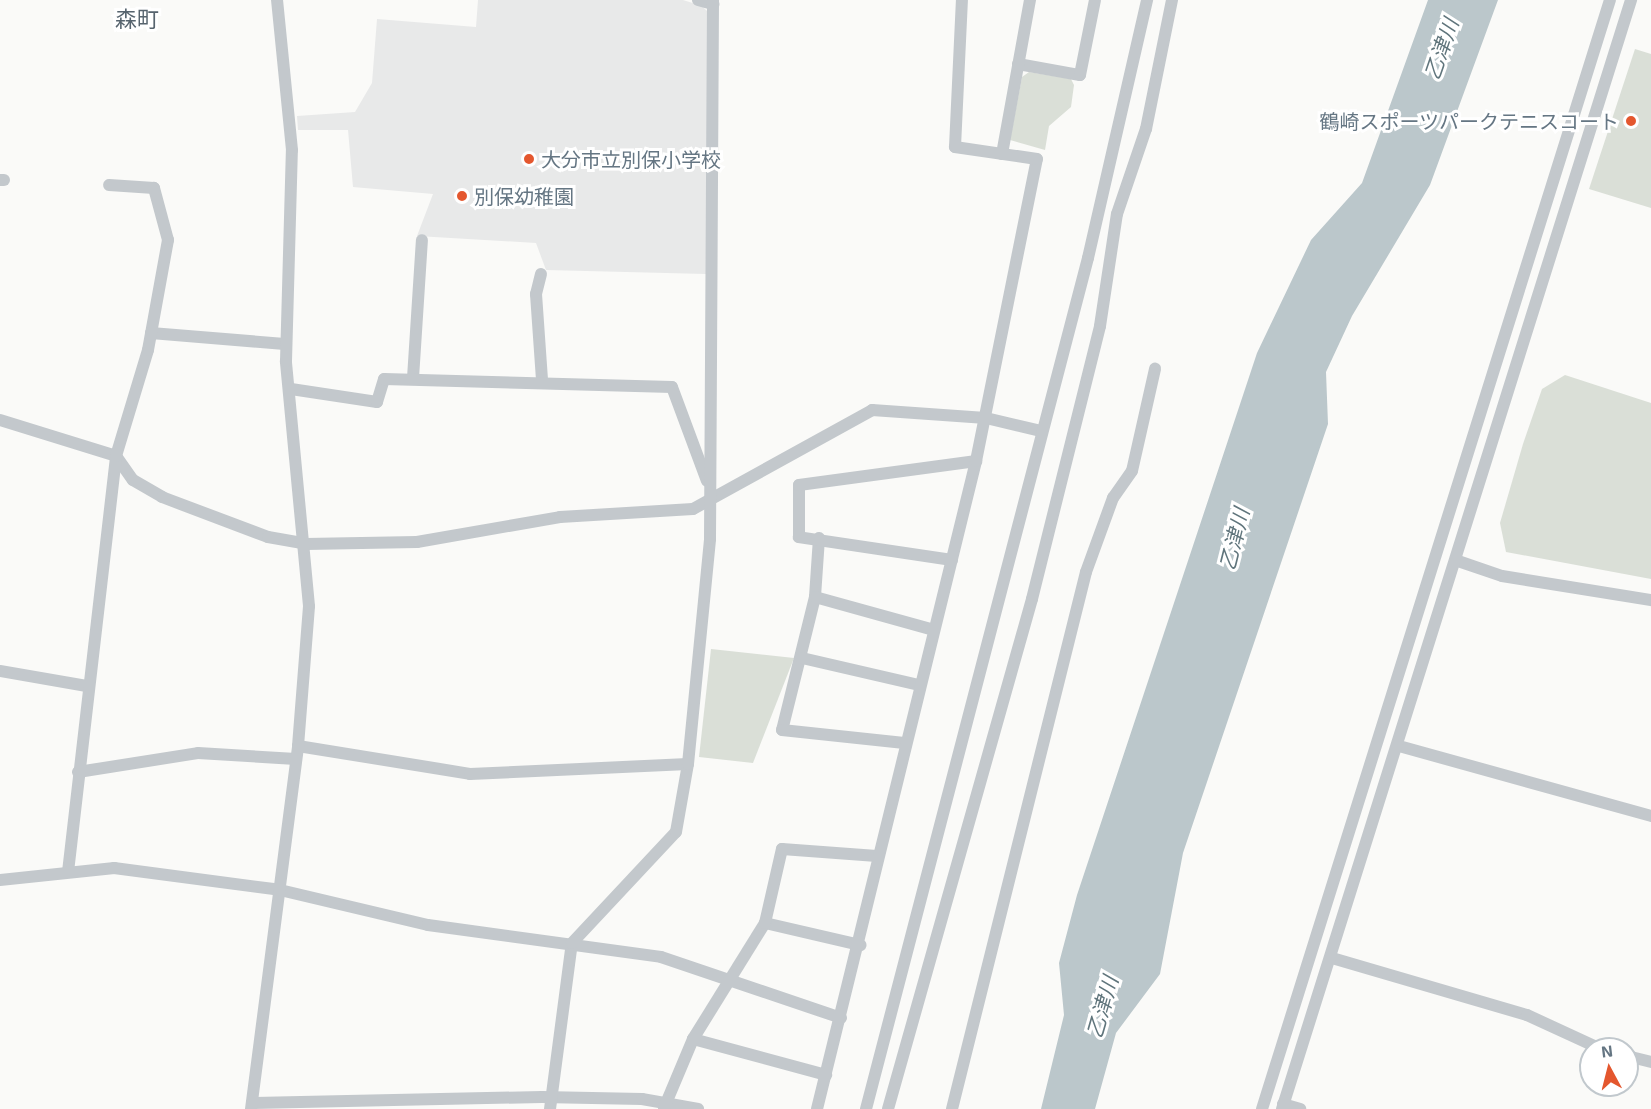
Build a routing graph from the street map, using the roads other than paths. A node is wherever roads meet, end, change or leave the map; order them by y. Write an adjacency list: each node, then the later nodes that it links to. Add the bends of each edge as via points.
1 (277, 0): 17 (street, via 292,150)
2 (698, 0): 10 (street)
3 (962, 0): 12 (street, via 955,147)
4 (1030, 0): 11 (street)
5 (1095, 0): 11 (street, via 1080,75)
6 (1147, 0): 24 (street, via 1088,258)
7 (1173, 0): 67 (street, via 1146,129 1117,214 1100,326 1032,598)
8 (1610, 0): 69 (street)
9 (1631, 0): 32 (street)
10 (713, 2): 27 (street)
11 (1018, 64): 12 (street)
12 (1002, 154): 22 (street, via 1037,159)
13 (109, 185): 16 (street, via 154,188 168,240)
14 (422, 240): 19 (street)
15 (541, 274): 20 (street, via 536,294)
16 (151, 333): 17 (street); 25 (street)
17 (285, 344): 21 (street)
18 (1155, 369): 68 (street, via 1136,458 1113,498 1086,572)
19 (413, 378): 20 (street); 21 (street, via 384,379 377,402)
20 (542, 380): 27 (street, via 672,387)
21 (291, 389): 30 (street)
22 (986, 418): 24 (street); 26 (street); 28 (street, via 872,410)
23 (0, 420): 25 (street)
24 (1041, 431): 66 (street)
25 (116, 456): 30 (street, via 133,480 162,497 268,537); 39 (street)
26 (976, 461): 29 (street, via 799,485 799,537); 31 (street)
27 (709, 487): 28 (street)
28 (710, 502): 30 (street, via 693,509 504,525 417,542); 44 (street)
29 (819, 538): 31 (street); 33 (street)
30 (306, 544): 41 (street, via 309,606)
31 (952, 560): 35 (street)
32 (1458, 561): 34 (street, via 1503,576); 42 (street)
33 (815, 597): 35 (street); 36 (street)
34 (1651, 600)
35 (934, 630): 38 (street)
36 (802, 658): 38 (street); 40 (street, via 782,730)
37 (0, 671): 39 (street)
38 (919, 685): 40 (street)
39 (87, 687): 45 (street)
40 (904, 743): 47 (street)
41 (298, 746): 43 (street); 44 (street, via 470,774)
42 (1399, 746): 46 (street); 54 (street)
43 (296, 759): 45 (street, via 207,753); 50 (street)
44 (688, 764): 52 (street, via 676,832)
45 (78, 772): 48 (street)
46 (1651, 816)
47 (877, 856): 51 (street, via 782,849); 53 (street)
48 (68, 872): 49 (street); 50 (street, via 114,868)
49 (0, 880)
50 (280, 890): 52 (street, via 428,925); 62 (street)
51 (765, 923): 53 (street); 55 (street)
52 (572, 943): 55 (street, via 661,957); 60 (street)
53 (860, 945): 56 (street)
54 (1332, 958): 58 (street, via 1527,1015); 63 (street)
55 (727, 979): 56 (street); 57 (street)
56 (841, 1018): 59 (street)
57 (693, 1038): 59 (street); 61 (street)
58 (1579, 1039)
59 (826, 1075): 65 (street)
60 (551, 1103): 61 (street); 62 (street)
61 (665, 1105): 64 (street)
62 (252, 1106)
63 (1282, 1106): 70 (street)
64 (698, 1109)
65 (817, 1109)
66 (866, 1109)
67 (888, 1109)
68 (952, 1109)
69 (1262, 1109)
70 (1300, 1109)

